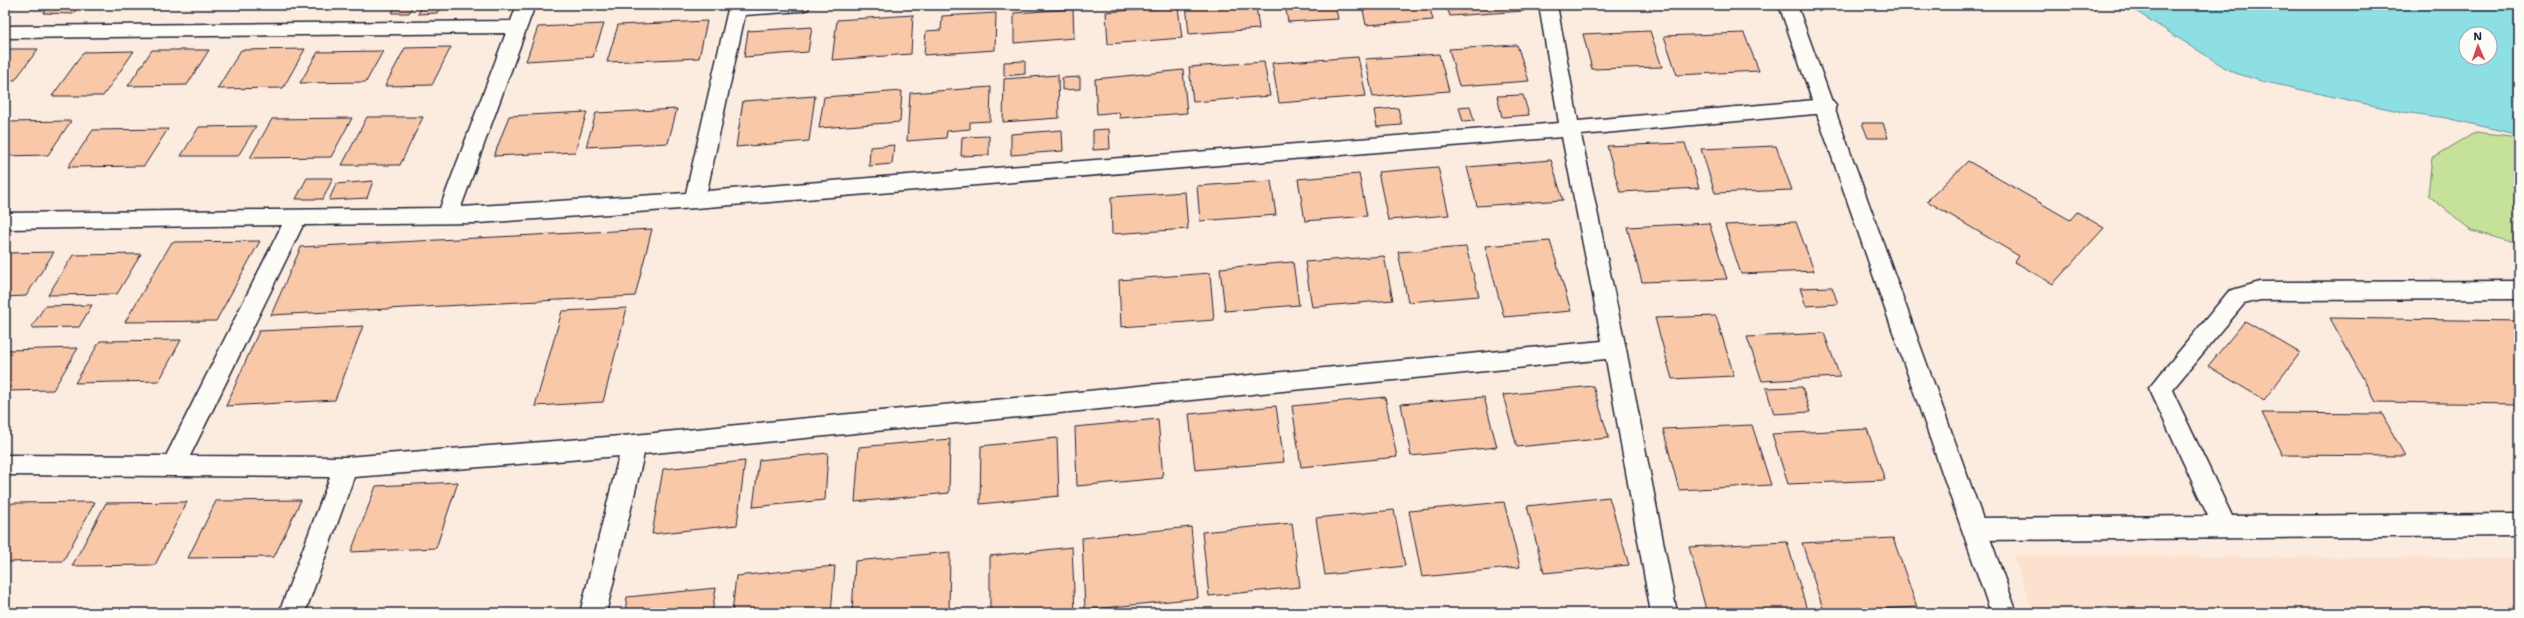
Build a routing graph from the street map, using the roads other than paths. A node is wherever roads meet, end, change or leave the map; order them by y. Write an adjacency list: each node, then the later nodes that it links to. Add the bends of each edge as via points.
1 (526, 5): 6 (street)
2 (801, 5): 5 (street)
3 (1548, 5): 9 (street)
4 (1788, 5): 8 (street)
5 (738, 7): 10 (street)
6 (518, 27): 7 (street); 11 (street)
7 (5, 32)
8 (1826, 106): 9 (street); 22 (street, via 1910,348)
9 (1570, 129): 10 (street, via 1306,148); 15 (street)
10 (695, 200): 11 (street)
11 (448, 216): 12 (street)
12 (296, 218): 13 (street); 18 (street)
13 (5, 221)
14 (2519, 290): 21 (street, via 2260,291 2237,297 2160,388)
15 (1615, 349): 16 (street); 25 (street)
16 (634, 445): 19 (street); 24 (street)
17 (5, 465): 18 (street)
18 (173, 466): 19 (street)
19 (346, 467): 23 (street)
20 (2519, 525): 21 (street)
21 (2225, 527): 22 (street)
22 (1977, 529): 26 (street)
23 (292, 613)
24 (593, 613)
25 (1664, 613)
26 (2004, 613)

